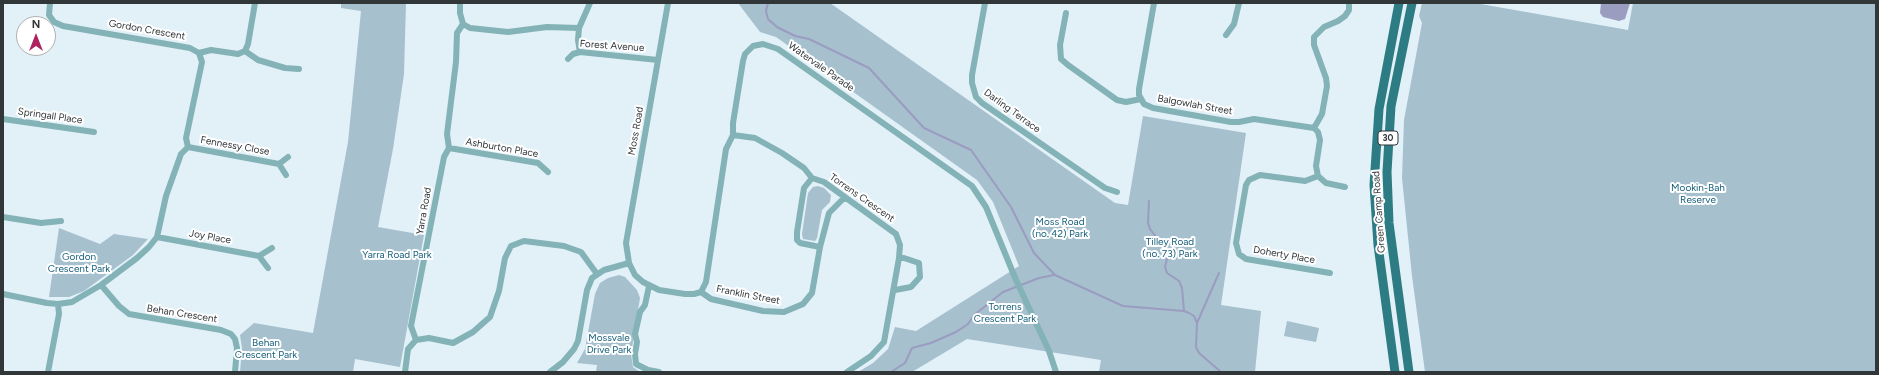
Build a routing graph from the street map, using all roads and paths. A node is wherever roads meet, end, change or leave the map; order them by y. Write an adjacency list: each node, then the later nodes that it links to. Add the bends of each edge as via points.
1 (50, 3): 18 (street, Gordon Crescent, via 48,15 54,22 63,26 190,48)
2 (255, 3): 16 (street)
3 (460, 3): 13 (street)
4 (590, 3): 14 (street)
5 (668, 3): 20 (street, Moss Road)
6 (985, 3): 36 (street, Darling Terrace, via 972,75 976,97 1105,188)
7 (1154, 3): 22 (street, via 1139,89)
8 (1239, 3): 15 (street, via 1234,24)
9 (1349, 3): 24 (street, via 1349,10 1345,16 1324,27 1314,37 1314,45 1327,86 1322,114)
10 (1399, 3): 63 (main road, Green Camp Road / 30, via 1379,109 1374,161 1378,245)
11 (1412, 3): 64 (main road, Green Camp Road / 30, via 1391,106 1386,172 1389,223)
12 (1066, 13): 22 (street, via 1060,45 1061,59 1117,100 1126,102)
13 (463, 24): 14 (street, via 474,29 508,32 548,27); 28 (street, Yarra Road, via 457,33 447,134)
14 (579, 28): 17 (street)
15 (1226, 35)
16 (245, 51): 18 (street, via 238,54 212,50); 21 (street, via 258,60 284,68)
17 (580, 52): 19 (street, Forest Avenue); 20 (street, Forest Avenue)
18 (199, 53): 27 (street, via 202,62 186,138)
19 (568, 59)
20 (658, 60): 45 (street, Moss Road, via 626,243)
21 (299, 69)
22 (1141, 99): 24 (street, Balgowlah Street, via 1144,104 1153,108 1231,122 1254,119)
23 (3, 119): 25 (street, Springall Place)
24 (1314, 128): 33 (street, via 1320,140 1316,166)
25 (94, 132)
26 (733, 135): 34 (street, Torrens Crescent, via 755,138 804,168); 52 (street, Watervale Parade, via 726,149 706,282); 62 (street, Watervale Parade, via 745,54 753,46 763,44 778,49 972,186 986,207)
27 (188, 147): 30 (street, Fennessy Close); 40 (street, via 181,154 166,196)
28 (449, 148): 31 (street, Ashburton Place, via 538,163); 55 (street, Yarra Road, via 444,157 411,326)
29 (288, 157): 30 (street, Fennessy Close)
30 (280, 164): 32 (street, Fennessy Close)
31 (548, 172)
32 (286, 174)
33 (1318, 176): 35 (street, via 1326,183); 47 (street, Doherty Place, via 1305,181 1260,175 1249,180 1236,243 1239,254 1246,259)
34 (812, 178): 37 (street, Torrens Crescent, via 824,182); 41 (street, via 804,188 797,240 800,244)
35 (1345, 187)
36 (1117, 192)
37 (845, 197): 41 (street, Franklin Street, via 829,213); 44 (street, Torrens Crescent, via 896,234 900,245)
38 (3, 217): 39 (street, via 41,223)
39 (61, 221)
40 (156, 236): 43 (street, Joy Place); 49 (street, via 137,258)
41 (820, 247): 52 (street, Franklin Street, via 812,293 803,304 784,312 711,300)
42 (272, 248): 43 (street)
43 (259, 256): 46 (street)
44 (899, 258): 51 (street, Torrens Crescent); 51 (street, via 919,263 920,277 911,287)
45 (629, 263): 48 (street); 50 (street, via 635,275)
46 (268, 268)
47 (1330, 273)
48 (597, 274): 55 (street, via 582,252 564,246 524,241 511,246 505,258 499,291 490,318 473,332 453,343 429,338); 59 (street, via 589,284 574,350)
49 (101, 285): 54 (street, via 72,302); 57 (street, Behan Crescent, via 129,314 221,330 230,334 235,339 237,348)
50 (649, 286): 52 (street, via 685,294); 60 (street, via 635,334 636,364)
51 (894, 290): 61 (street, Torrens Crescent, via 884,342 871,356)
52 (701, 292)
53 (3, 294): 54 (street)
54 (58, 304): 56 (street, via 59,314)
55 (416, 340): 58 (street, via 408,349)
56 (48, 372)
57 (235, 372)
58 (406, 372)
59 (550, 372)
60 (659, 372)
61 (847, 372)
62 (1056, 372)
63 (1395, 372)
64 (1409, 372)

